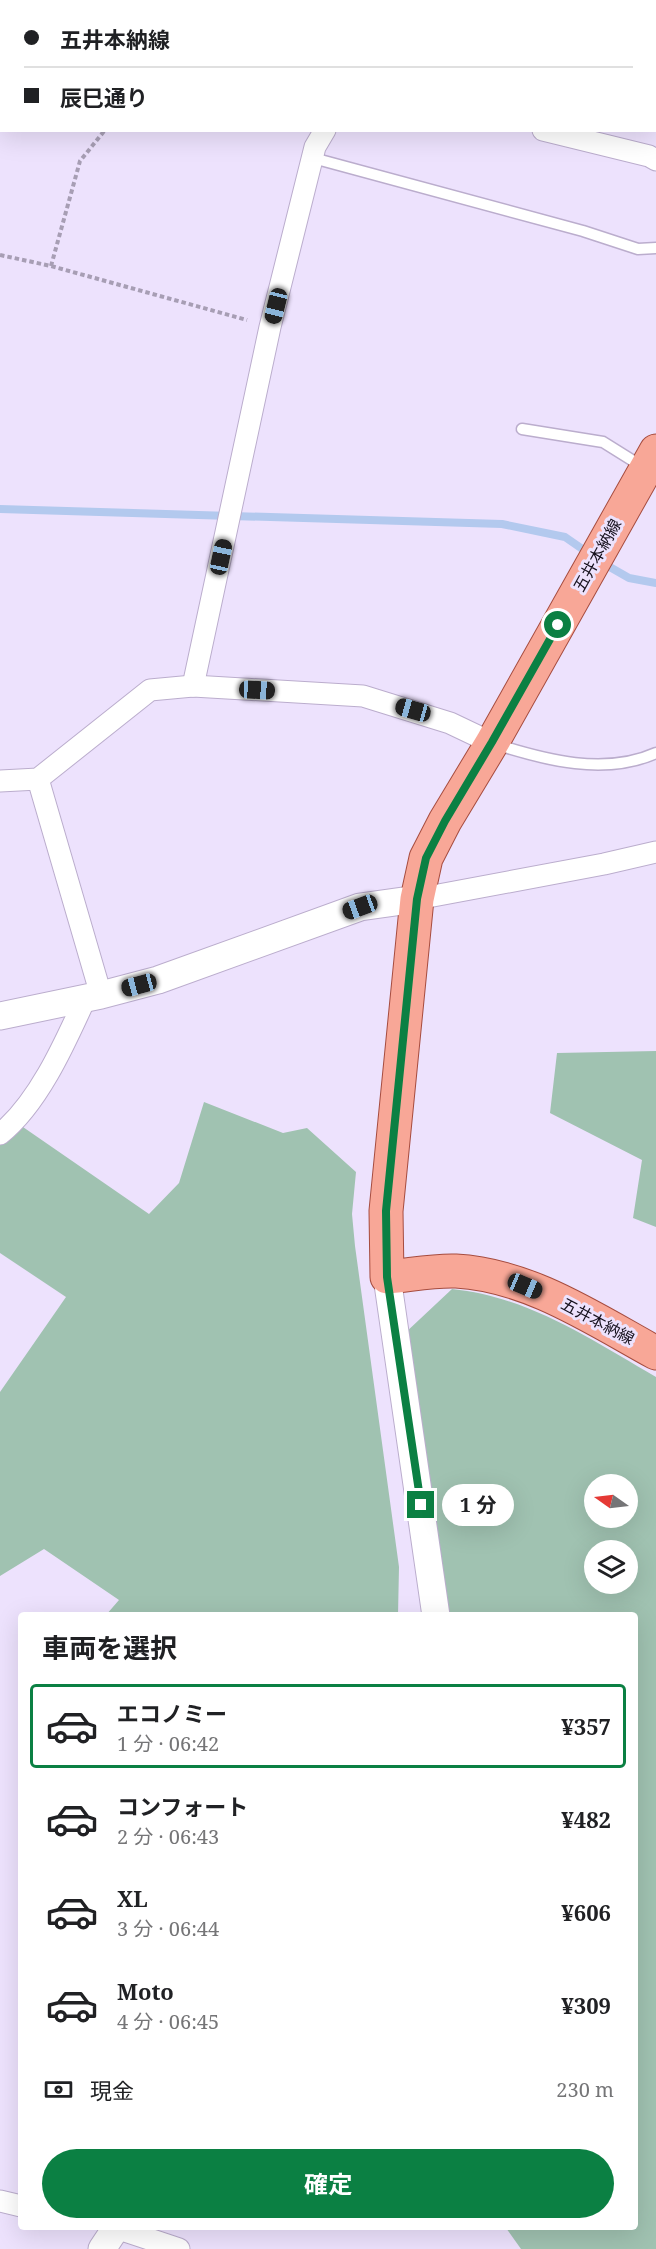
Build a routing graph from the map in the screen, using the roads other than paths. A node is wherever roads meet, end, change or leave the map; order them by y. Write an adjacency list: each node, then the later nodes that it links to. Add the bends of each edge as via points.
1 (324, 132): 3 (street)
2 (551, 132): 4 (street)
3 (313, 158): 5 (lane, via 638,249); 8 (street, via 270,327)
4 (656, 160)
5 (656, 248)
6 (522, 429): 7 (lane, via 603,442)
7 (651, 460): 9 (main road, 五井本納線)
8 (193, 686): 9 (street, via 363,696 450,723); 11 (street, via 150,690)
9 (492, 742): 10 (lane, via 553,760 586,764 616,763); 14 (main road, 五井本納線, via 426,858)
10 (656, 753)
11 (38, 779): 12 (street); 15 (street)
12 (0, 781)
13 (656, 852): 14 (street)
14 (417, 899): 15 (street, via 360,907 158,980); 18 (main road, 五井本納線, via 388,1191)
15 (93, 997): 16 (street); 17 (street, via 54,1064 13,1124)
16 (0, 1016)
17 (0, 1134)
18 (387, 1277): 19 (main road, 五井本納線, via 455,1271 488,1275 556,1299); 20 (street)
19 (656, 1353)
20 (435, 1612)
21 (0, 2201): 22 (street)
22 (18, 2205)
23 (115, 2230): 25 (street)
24 (122, 2230): 26 (street)
25 (102, 2249)
26 (179, 2249)

